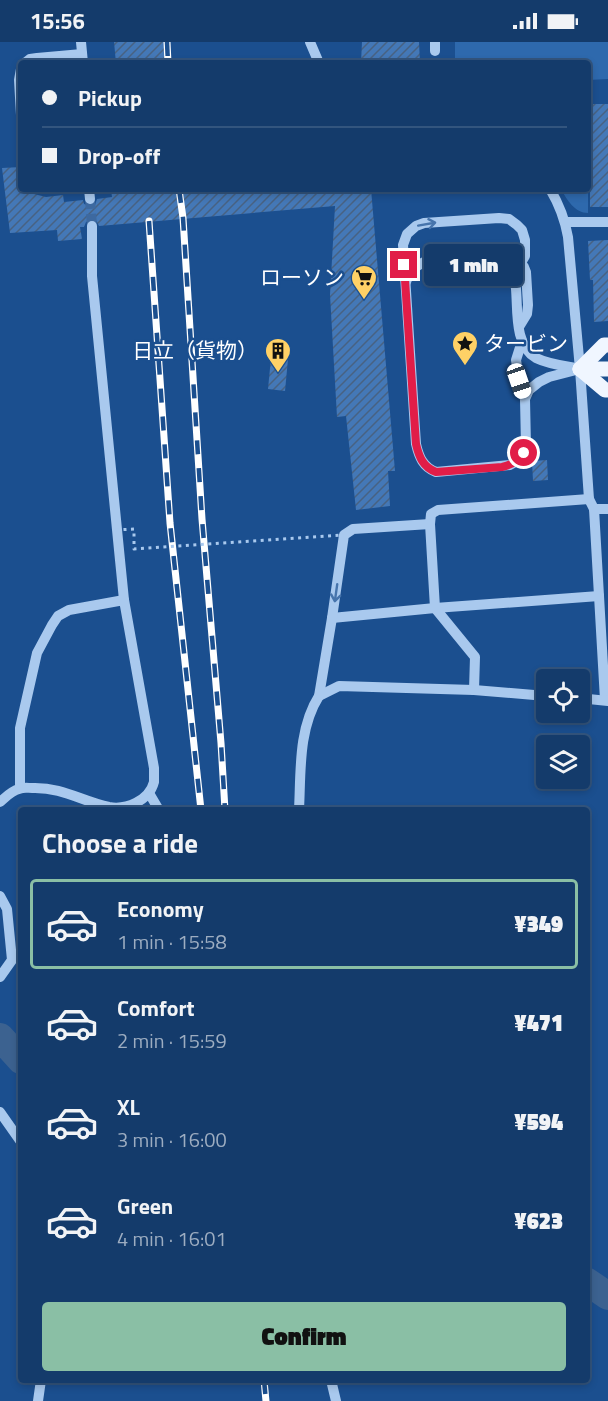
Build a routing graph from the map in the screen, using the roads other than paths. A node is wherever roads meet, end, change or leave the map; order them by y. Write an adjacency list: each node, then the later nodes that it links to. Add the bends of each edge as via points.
1 (81, 42): 3 (street)
2 (310, 42): 5 (street)
3 (82, 58): 4 (street)
4 (29, 60)
5 (318, 60)
6 (552, 192): 7 (street)
7 (565, 222): 8 (street); 17 (street)
8 (608, 222)
9 (92, 226): 25 (street, via 92,276)
10 (496, 255): 11 (street, via 512,256); 12 (street, via 511,265); 13 (street, via 426,261 408,274)
11 (521, 263): 12 (street); 13 (street, one-way to 11, via 403,245 407,234 424,223 510,219 522,230 525,240); 14 (street, via 526,272 528,305)
12 (515, 273): 14 (street)
13 (405, 286): 20 (street, via 416,444 428,469 436,472 502,467 519,460 526,446)
14 (519, 327): 15 (street)
15 (522, 341): 17 (street, via 535,357); 20 (street, via 516,360)
16 (608, 345): 17 (main road)
17 (580, 369): 18 (main road); 19 (main road); 20 (street, via 539,382); 21 (street)
18 (608, 369)
19 (608, 390)
20 (525, 399)
21 (591, 504): 22 (street); 23 (street, via 438,510 431,514); 24 (street)
22 (608, 509)
23 (430, 524): 26 (street); 27 (street, one-way to 27, via 353,529 344,535)
24 (599, 596): 26 (street); 32 (street)
25 (124, 600): 33 (street, via 69,610 58,615 52,625 37,653 20,728); 34 (street, via 154,768)
26 (435, 608): 27 (street); 28 (street, via 475,657)
27 (332, 618): 30 (street)
28 (474, 690): 29 (street); 30 (street, via 339,686)
29 (536, 695)
30 (319, 696): 39 (street, via 306,726)
31 (590, 699): 32 (street)
32 (606, 700)
33 (20, 788): 35 (street); 36 (street, via 44,787)
34 (149, 792): 37 (street); 38 (street)
35 (0, 802)
36 (109, 807)
37 (126, 807)
38 (157, 807)
39 (299, 807)
40 (0, 896): 41 (street, via 7,909 12,960)
41 (2, 970)
42 (0, 1112): 43 (street)
43 (18, 1138)
44 (41, 1383): 46 (street)
45 (332, 1383): 47 (street)
46 (38, 1401)
47 (336, 1401)

